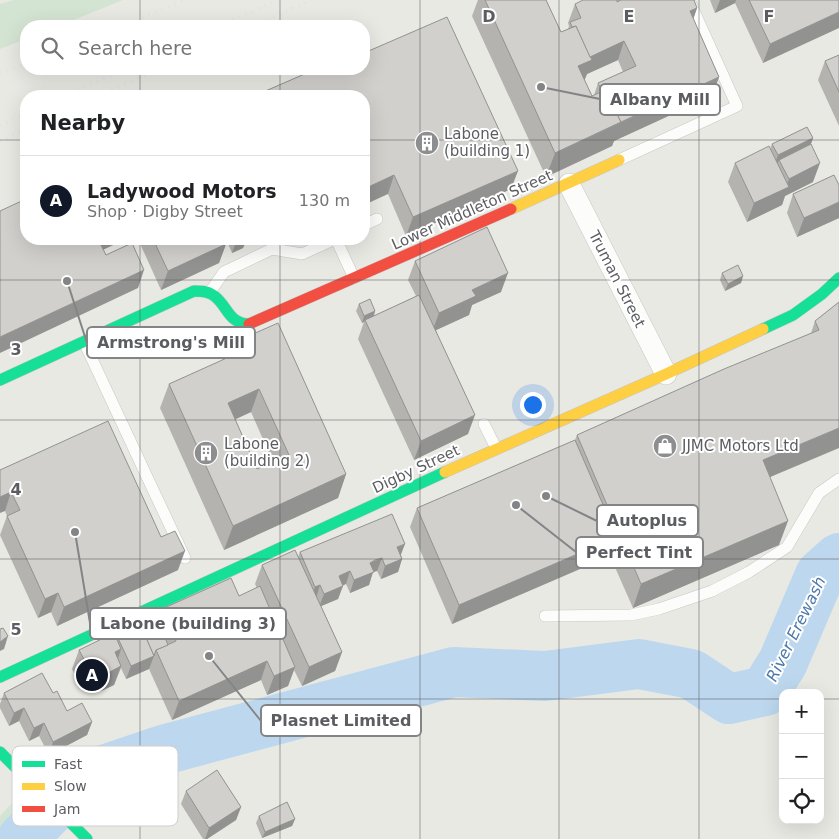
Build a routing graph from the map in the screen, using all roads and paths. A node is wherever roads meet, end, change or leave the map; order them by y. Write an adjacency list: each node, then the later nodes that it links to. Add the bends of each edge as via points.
1 (689, 0): 2 (lane, via 737,106)
2 (619, 160): 3 (street, Lower Middleton Street)
3 (569, 184): 8 (street, Lower Middleton Street); 12 (street, Truman Street, via 608,246)
4 (377, 219): 5 (lane)
5 (370, 223)
6 (322, 245): 10 (lane, via 302,254 272,249 224,272)
7 (338, 245): 8 (lane)
8 (354, 278): 10 (street, Lower Middleton Street, via 243,325 236,323 218,297)
9 (839, 278): 12 (street, Digby Street, via 793,315 742,334)
10 (210, 292): 11 (street, via 194,291)
11 (84, 342): 13 (street); 17 (lane)
12 (666, 374): 15 (street, Digby Street)
13 (0, 380)
14 (484, 424): 15 (lane)
15 (496, 448): 19 (street, Digby Street)
16 (839, 479): 18 (lane, via 819,493 787,546 749,572 712,591 631,615)
17 (185, 558)
18 (545, 616)
19 (0, 678)
20 (0, 752): 21 (street)
21 (12, 764)
22 (75, 826): 23 (street)
23 (87, 838)

